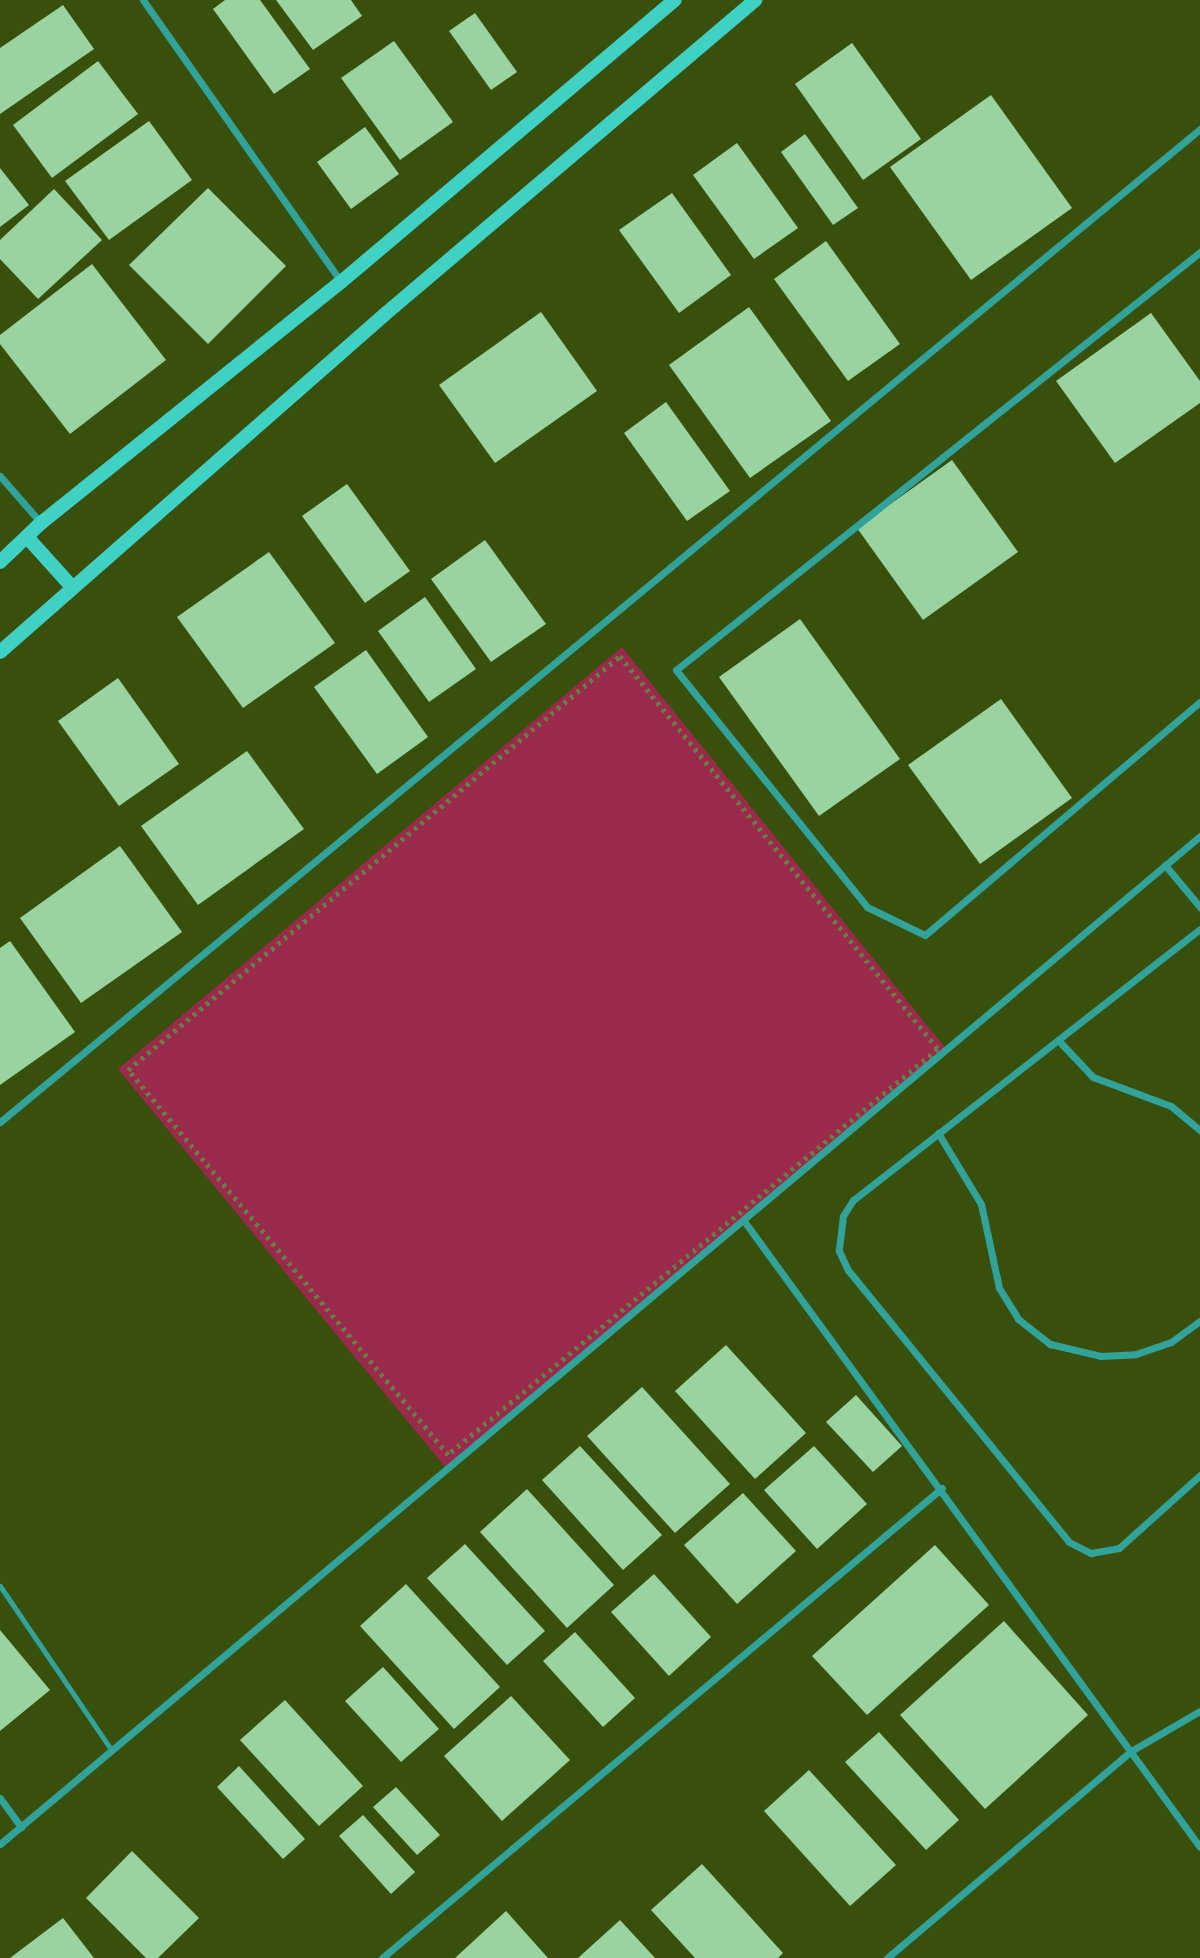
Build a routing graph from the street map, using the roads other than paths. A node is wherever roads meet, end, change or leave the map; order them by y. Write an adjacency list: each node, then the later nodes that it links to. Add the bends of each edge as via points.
1 (143, 0): 6 (street)
2 (675, 0): 6 (street)
3 (756, 0): 11 (street)
4 (1200, 129): 19 (street)
5 (1200, 252): 13 (street, via 676,670 867,907 925,935)
6 (341, 282): 8 (street)
7 (0, 476): 8 (street)
8 (41, 523): 9 (street)
9 (27, 537): 10 (street); 11 (street)
10 (2, 557)
11 (72, 587): 12 (street)
12 (0, 652)
13 (1200, 702)
14 (1200, 836): 15 (street)
15 (1165, 865): 16 (street); 22 (street)
16 (1200, 907)
17 (1200, 929): 18 (street)
18 (1058, 1040): 20 (street, via 1093,1077 1171,1106); 21 (street)
19 (0, 1122)
20 (1200, 1130)
21 (937, 1133): 23 (street, via 981,1204 999,1288 1018,1319 1050,1344 1101,1356 1136,1354 1171,1342); 24 (street, via 853,1200 839,1234 839,1251 848,1270 1069,1542 1091,1553 1119,1548)
22 (744, 1221): 25 (street); 28 (street)
23 (1200, 1321)
24 (1200, 1475)
25 (942, 1488): 29 (street); 34 (street)
26 (0, 1586): 28 (lane)
27 (1200, 1712): 29 (street)
28 (112, 1751): 31 (street)
29 (1131, 1751): 33 (street); 35 (street)
30 (0, 1798): 31 (street)
31 (21, 1827): 32 (street)
32 (0, 1844)
33 (1200, 1847)
34 (382, 1958)
35 (887, 1958)

